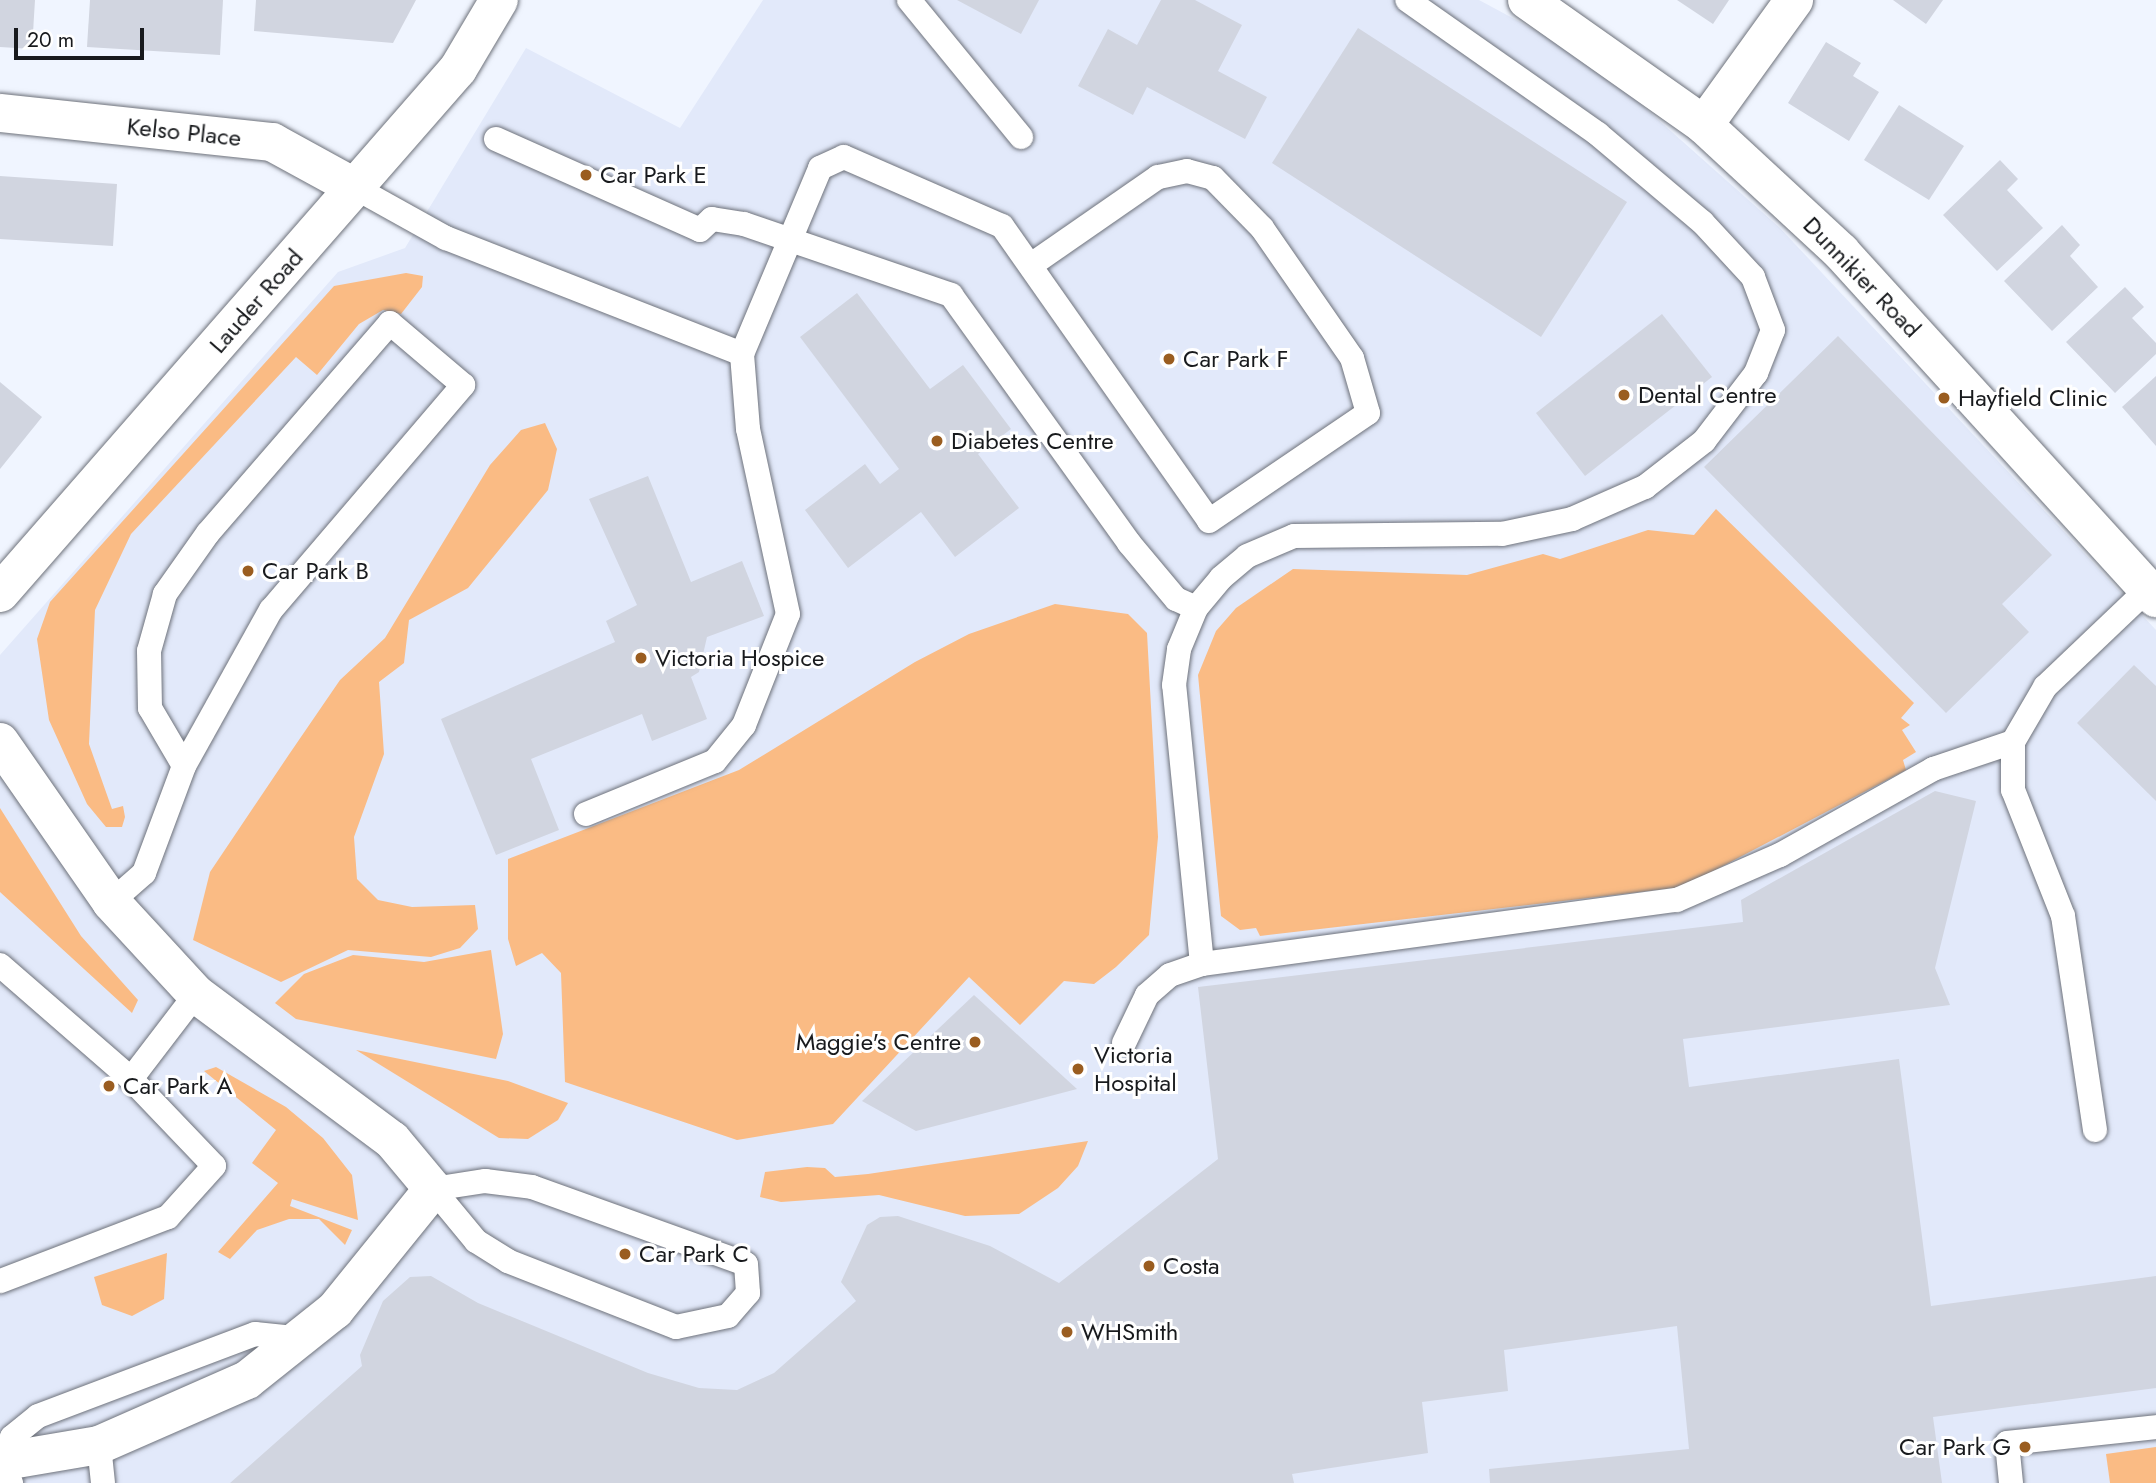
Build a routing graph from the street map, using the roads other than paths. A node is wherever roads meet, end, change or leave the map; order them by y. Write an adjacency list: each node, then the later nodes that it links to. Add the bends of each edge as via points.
1 (499, 0): 10 (street, Lauder Road, via 458,69)
2 (909, 0): 8 (lane)
3 (1407, 0): 16 (lane, via 1598,134 1702,222 1753,277 1773,330 1756,373 1704,441 1645,486 1572,519 1502,534 1294,536 1247,556)
4 (1527, 0): 7 (street, Dunnikier Road)
5 (1794, 0): 7 (street)
6 (0, 113): 10 (street, Kelso Place, via 272,142)
7 (1704, 125): 15 (street, Dunnikier Road, via 1841,252)
8 (1021, 137)
9 (496, 139): 11 (lane, via 700,230 723,219)
10 (356, 188): 13 (lane, via 446,239); 14 (street, Lauder Road)
11 (790, 239): 12 (lane, via 820,168 844,157 1002,226); 13 (lane); 16 (lane, via 951,295 1129,543 1177,598)
12 (1031, 265): 12 (lane, via 1157,177 1187,171 1213,178 1262,228 1352,358 1368,413 1209,521)
13 (742, 354): 20 (lane, via 748,429 788,614 744,725 715,761)
14 (0, 593)
15 (2151, 594): 18 (lane, via 2045,687)
16 (1196, 608): 22 (lane, via 1179,649 1174,685)
17 (0, 742): 21 (street)
18 (2013, 742): 22 (lane, via 1933,769 1780,855 1677,900); 27 (lane, via 2014,790 2063,916)
19 (184, 766): 19 (lane, via 150,708 149,651 165,594 208,533 390,323 463,385 271,610); 21 (lane, via 144,873)
20 (586, 814)
21 (111, 902): 24 (street)
22 (1202, 964): 25 (lane, via 1170,975 1147,995)
23 (0, 965): 26 (lane)
24 (196, 994): 26 (lane); 28 (street, via 392,1140)
25 (1124, 1043)
26 (131, 1079): 29 (lane, via 214,1166 168,1217)
27 (2095, 1130)
28 (433, 1189): 28 (lane, via 485,1181 533,1187 746,1264 748,1293 728,1316 676,1327 508,1261 476,1241); 30 (street, via 388,1252)
29 (0, 1281)
30 (304, 1339): 32 (street, via 214,1399); 33 (lane, via 256,1334 38,1416 12,1437)
31 (2156, 1427): 35 (lane, via 2007,1443)
32 (99, 1445): 33 (street); 34 (lane)
33 (5, 1469)
34 (103, 1483)
35 (2011, 1483)

